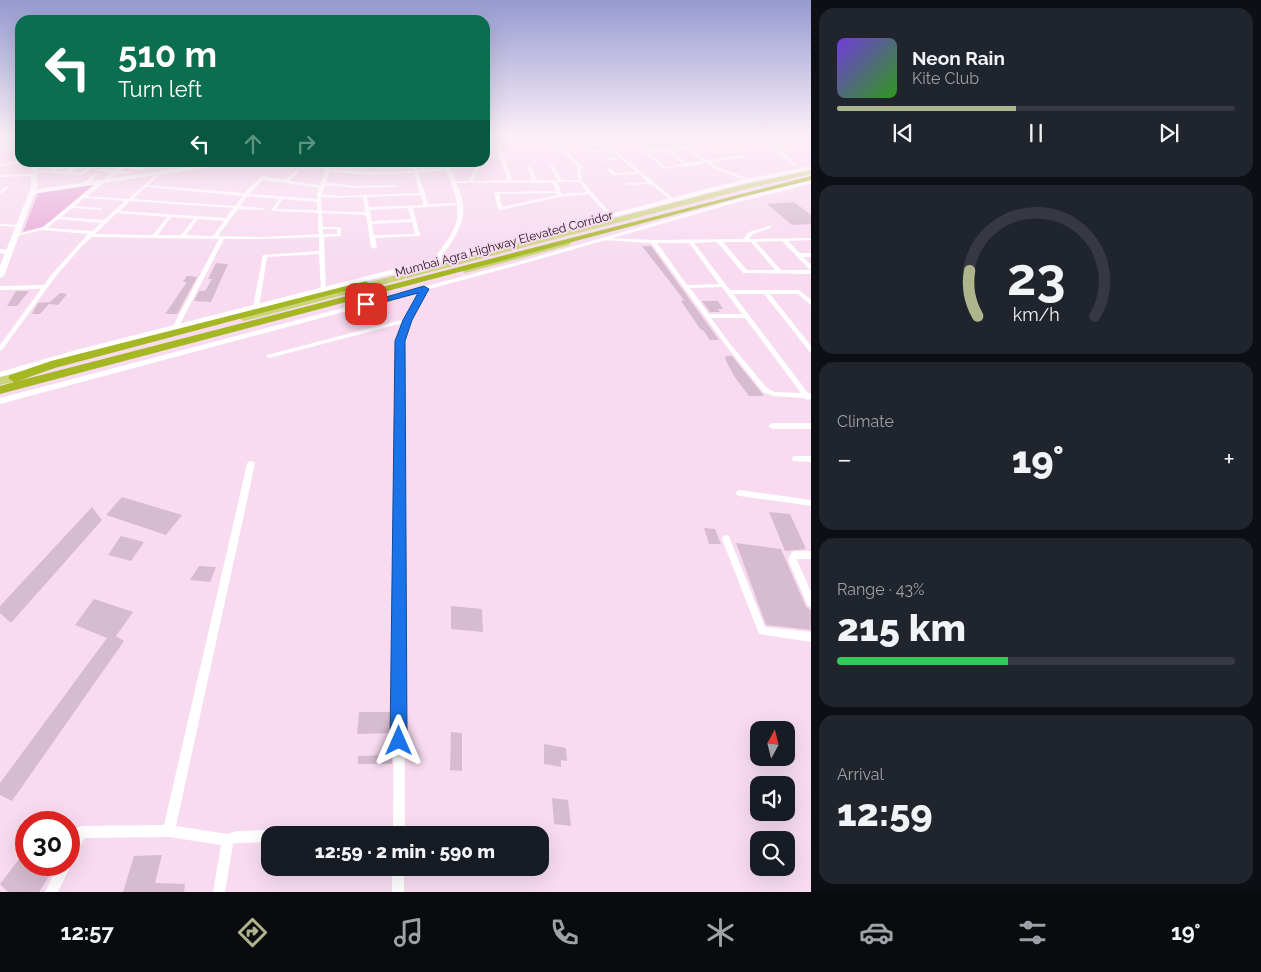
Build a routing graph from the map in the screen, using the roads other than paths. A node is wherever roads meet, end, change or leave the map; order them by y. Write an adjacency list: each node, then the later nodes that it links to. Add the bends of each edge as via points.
1 (33, 176): 41 (main road)
2 (94, 176): 36 (street)
3 (111, 176): 30 (street)
4 (147, 176): 30 (street)
5 (156, 176): 38 (street)
6 (292, 176): 31 (street)
7 (325, 176): 37 (street)
8 (393, 176): 39 (street)
9 (417, 176): 45 (street)
10 (450, 176): 32 (street)
11 (474, 176): 33 (street)
12 (508, 176): 25 (street)
13 (533, 176): 26 (street)
14 (557, 176): 28 (street)
15 (580, 176): 29 (street)
16 (643, 176): 34 (street)
17 (738, 176): 24 (street)
18 (786, 176): 24 (street)
19 (796, 176): 126 (main road)
20 (797, 176): 81 (highway, Mumbai Agra Highway Elevated Corridor)
21 (800, 176): 77 (highway, Mumbai Agra Highway Elevated Corridor)
22 (801, 176): 128 (main road, via 751,193)
23 (802, 176): 87 (street, via 759,194)
24 (750, 180): 53 (street)
25 (510, 181): 26 (street); 33 (street)
26 (535, 181): 27 (street)
27 (554, 181): 28 (street); 46 (street)
28 (560, 181): 29 (street)
29 (580, 181): 42 (street)
30 (102, 182): 36 (street); 48 (street)
31 (286, 182): 37 (street); 44 (street, via 262,177)
32 (453, 182): 33 (street); 54 (street)
33 (471, 182)
34 (652, 182): 35 (street); 53 (street)
35 (629, 184)
36 (84, 185): 41 (street)
37 (322, 185): 39 (street); 51 (street)
38 (144, 186): 44 (street); 52 (street)
39 (396, 186): 47 (street)
40 (8, 187): 43 (street)
41 (32, 192): 73 (main road)
42 (590, 192): 46 (street); 65 (street)
43 (0, 193)
44 (246, 194): 50 (street); 57 (street)
45 (422, 194): 47 (street); 55 (street)
46 (559, 194): 46 (street, via 500,210 496,192)
47 (398, 195): 49 (street)
48 (84, 197): 52 (street); 56 (street)
49 (365, 197): 51 (street); 62 (street)
50 (282, 198): 51 (street); 63 (street, via 273,210)
51 (319, 198): 63 (street)
52 (129, 200): 57 (street); 61 (street)
53 (672, 200): 65 (street)
54 (459, 204): 55 (street); 102 (street, via 460,222)
55 (426, 206): 58 (street)
56 (72, 207): 59 (street); 66 (street)
57 (236, 207): 60 (street); 68 (street)
58 (410, 207): 62 (street); 69 (street)
59 (100, 209)
60 (262, 209)
61 (116, 212): 64 (street); 70 (street)
62 (367, 212): 63 (street); 71 (street)
63 (319, 213): 75 (street)
64 (170, 216): 67 (street); 82 (street)
65 (611, 216): 102 (street)
66 (58, 218): 70 (street); 76 (street)
67 (197, 218): 68 (street); 83 (street)
68 (227, 220): 85 (street)
69 (414, 220): 71 (street); 84 (street, via 418,235)
70 (106, 222): 78 (street)
71 (370, 222): 84 (street)
72 (0, 224): 73 (street)
73 (19, 226): 79 (main road)
74 (769, 227): 89 (street, via 750,234)
75 (319, 228): 80 (street); 80 (street, via 339,228 339,235)
76 (43, 229): 78 (street); 79 (street)
77 (608, 229): 101 (highway, via 588,240); 128 (highway, Mumbai Agra Highway Elevated Corridor)
78 (92, 234): 82 (street); 109 (street)
79 (16, 235): 97 (main road)
80 (319, 235): 86 (street); 98 (street)
81 (576, 235): 126 (highway, via 522,243 52,365); 127 (highway, Mumbai Agra Highway Elevated Corridor)
82 (154, 237): 83 (street)
83 (182, 237): 85 (street)
84 (372, 237): 95 (street)
85 (214, 238): 86 (street)
86 (222, 238): 121 (street)
87 (602, 239): 94 (street); 112 (street)
88 (811, 239): 91 (street)
89 (745, 240): 90 (street); 93 (street)
90 (752, 240): 91 (street); 105 (street)
91 (784, 240): 99 (street)
92 (690, 241): 93 (street); 94 (street); 108 (street)
93 (719, 241): 105 (street, via 744,271)
94 (653, 242): 110 (street)
95 (374, 246)
96 (0, 251): 97 (street)
97 (9, 252): 103 (main road)
98 (320, 252): 113 (street); 117 (street, via 265,256)
99 (799, 255): 100 (street); 104 (street)
100 (811, 255)
101 (535, 256): 128 (highway)
102 (436, 261): 113 (street)
103 (3, 263): 107 (main road)
104 (811, 268)
105 (779, 272): 106 (street)
106 (811, 272)
107 (0, 276)
108 (724, 285): 110 (street); 114 (street)
109 (46, 286): 111 (street); 122 (street)
110 (685, 287): 118 (street)
111 (0, 288)
112 (424, 289): 120 (street); 130 (street)
113 (324, 290): 117 (street)
114 (729, 292): 115 (street); 119 (street)
115 (766, 292): 116 (street, via 799,292); 123 (street)
116 (811, 303)
117 (256, 307): 121 (street)
118 (707, 316): 119 (street); 129 (street, via 768,392)
119 (747, 316): 129 (street)
120 (408, 320): 124 (street); 143 (street, via 400,341)
121 (175, 328): 125 (street)
122 (0, 348)
123 (811, 350)
124 (269, 356)
125 (0, 375)
126 (14, 378): 127 (main road)
127 (0, 383)
128 (0, 393)
129 (810, 398)
130 (0, 401)
131 (772, 426): 132 (street)
132 (811, 426)
133 (796, 459): 134 (street)
134 (811, 459)
135 (251, 464): 144 (street)
136 (740, 494): 137 (street)
137 (811, 503)
138 (726, 539): 142 (street, via 762,631)
139 (811, 556): 140 (street, via 795,556 792,560)
140 (809, 593): 141 (street)
141 (811, 603)
142 (811, 637)
143 (398, 826)
144 (169, 831): 145 (street, via 82,832); 147 (street)
145 (80, 836)
146 (261, 836): 147 (street)
147 (228, 840): 151 (street)
148 (59, 876): 150 (street)
149 (398, 876): 152 (street)
150 (51, 892)
151 (219, 892)
152 (398, 892)

